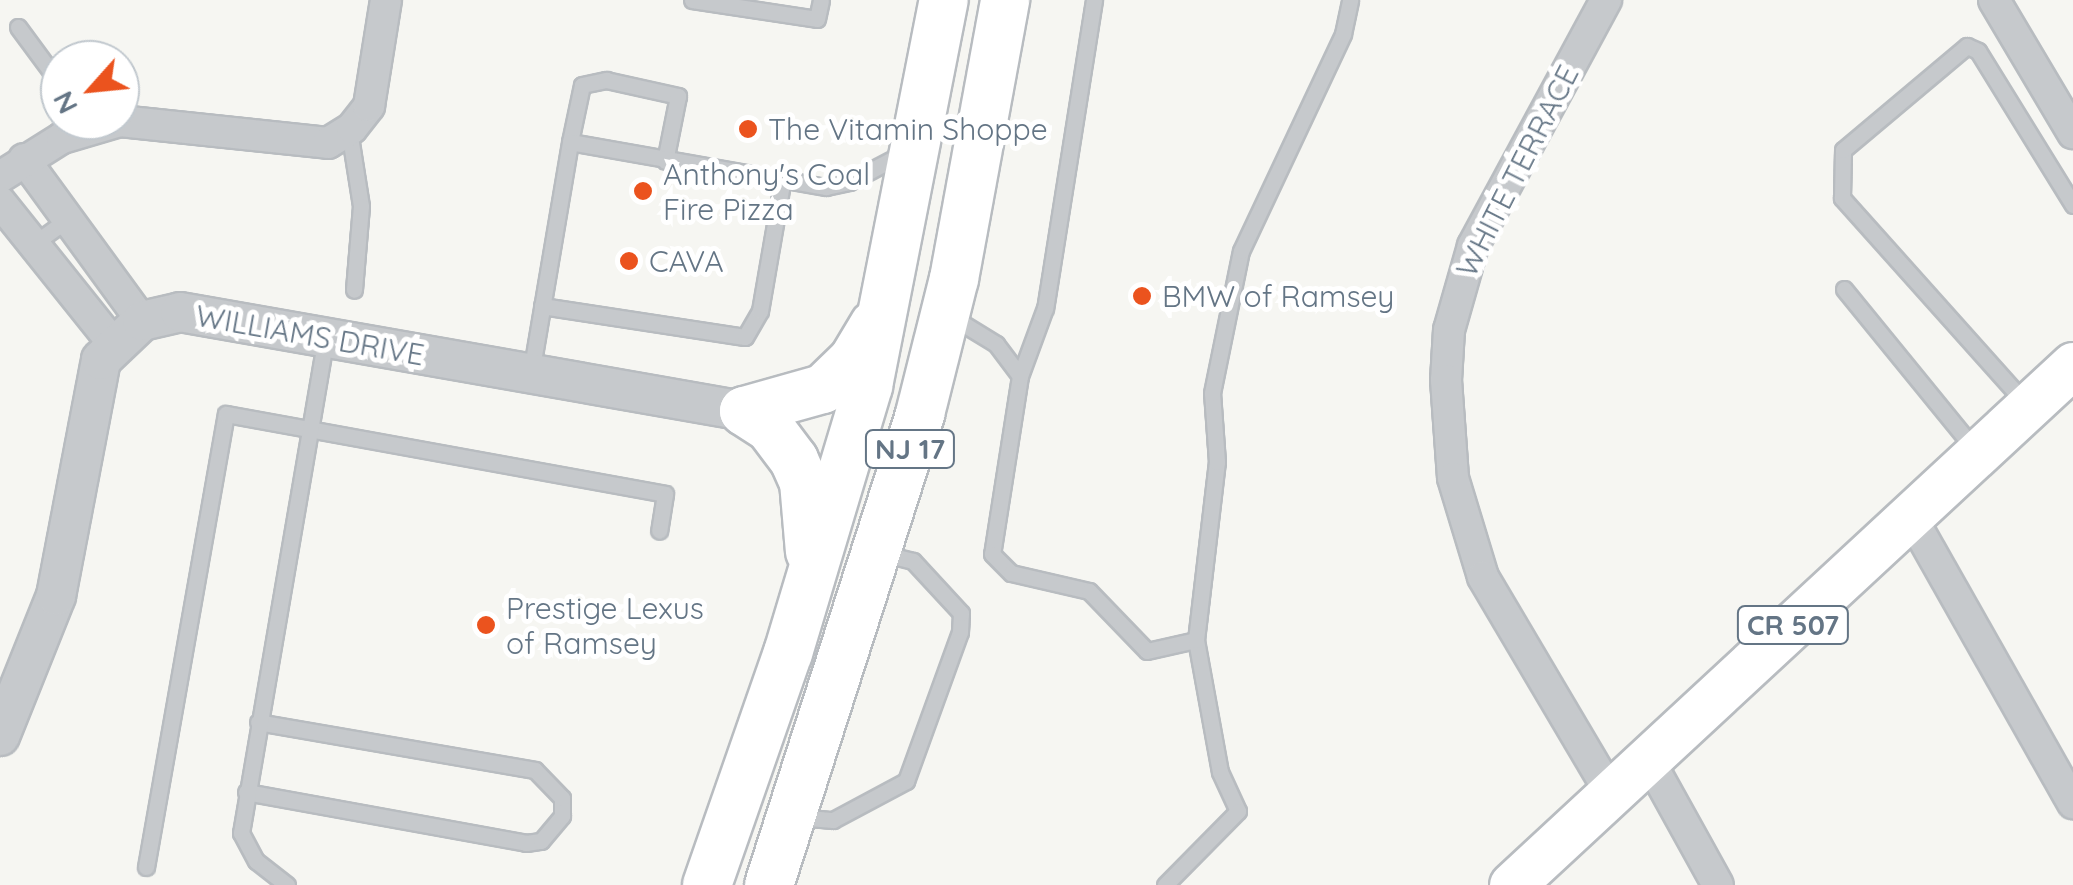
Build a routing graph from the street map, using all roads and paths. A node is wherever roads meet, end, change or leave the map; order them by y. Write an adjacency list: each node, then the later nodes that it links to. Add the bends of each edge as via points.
1 (386, 0): 13 (street, via 370,106)
2 (692, 0): 3 (lane, via 817,19)
3 (821, 0)
4 (944, 0): 17 (highway, NJ 17)
5 (1005, 0): 29 (highway, NJ 17)
6 (1094, 0): 34 (lane, via 1044,308)
7 (1350, 0): 43 (lane, via 1343,34 1242,250 1212,393 1217,462)
8 (1606, 0): 47 (street, WHITE TERRACE, via 1473,246 1449,330 1446,380 1452,478 1483,578)
9 (1994, 0): 14 (street)
10 (18, 27): 11 (lane)
11 (40, 57)
12 (140, 123): 13 (street, via 302,145 328,143)
13 (349, 130): 26 (lane, via 361,206)
14 (2073, 133)
15 (54, 140): 19 (street)
16 (570, 142): 18 (lane); 18 (lane, via 582,85 606,80 678,96); 28 (lane)
17 (914, 148): 20 (lane, via 850,182); 27 (highway, NJ 17)
18 (665, 161): 20 (lane)
19 (12, 168): 23 (street)
20 (782, 183): 28 (lane, via 760,311 746,337)
21 (0, 202): 24 (street)
22 (2073, 205): 35 (lane, via 1978,51 1967,46 1843,150 1842,198)
23 (68, 219): 24 (lane); 30 (street)
24 (32, 245): 30 (street)
25 (1844, 289): 38 (lane)
26 (354, 290)
27 (886, 305): 36 (highway, via 853,360 831,382 804,399); 42 (highway, NJ 17)
28 (542, 306): 33 (lane)
29 (945, 313): 34 (lane, via 996,344); 41 (highway, NJ 17)
30 (128, 332): 31 (street, WILLIAMS DRIVE, via 180,312); 45 (street, via 92,387 56,596)
31 (326, 337): 33 (street, WILLIAMS DRIVE); 37 (lane)
32 (2073, 364): 35 (main road, CR 507)
33 (530, 374): 36 (street, WILLIAMS DRIVE)
34 (1020, 376): 43 (lane, via 992,554 1011,573 1089,591 1147,651)
35 (2028, 407): 38 (main road, CR 507)
36 (744, 411): 42 (highway, via 783,442 804,482)
37 (308, 427): 40 (lane, via 665,494); 44 (lane); 51 (lane, via 226,414)
38 (1979, 454): 39 (main road, CR 507)
39 (1911, 517): 46 (main road, CR 507); 49 (street)
40 (659, 531)
41 (880, 552): 50 (highway, NJ 17); 50 (lane, via 914,561 960,613 960,632 906,781 834,820)
42 (809, 586): 52 (highway, NJ 17)
43 (1196, 640): 55 (lane, via 1220,772 1238,811)
44 (258, 722): 48 (lane); 48 (lane, via 535,770 552,781 562,816 542,841 526,843)
45 (0, 736)
46 (1647, 757): 47 (main road, CR 507); 57 (street)
47 (1609, 790): 56 (main road, CR 507)
48 (246, 792): 54 (lane, via 241,833)
49 (2073, 802)
50 (792, 817): 53 (highway, NJ 17)
51 (146, 867)
52 (706, 877)
53 (777, 879)
54 (287, 885)
55 (1165, 885)
56 (1512, 885)
57 (1718, 885)

